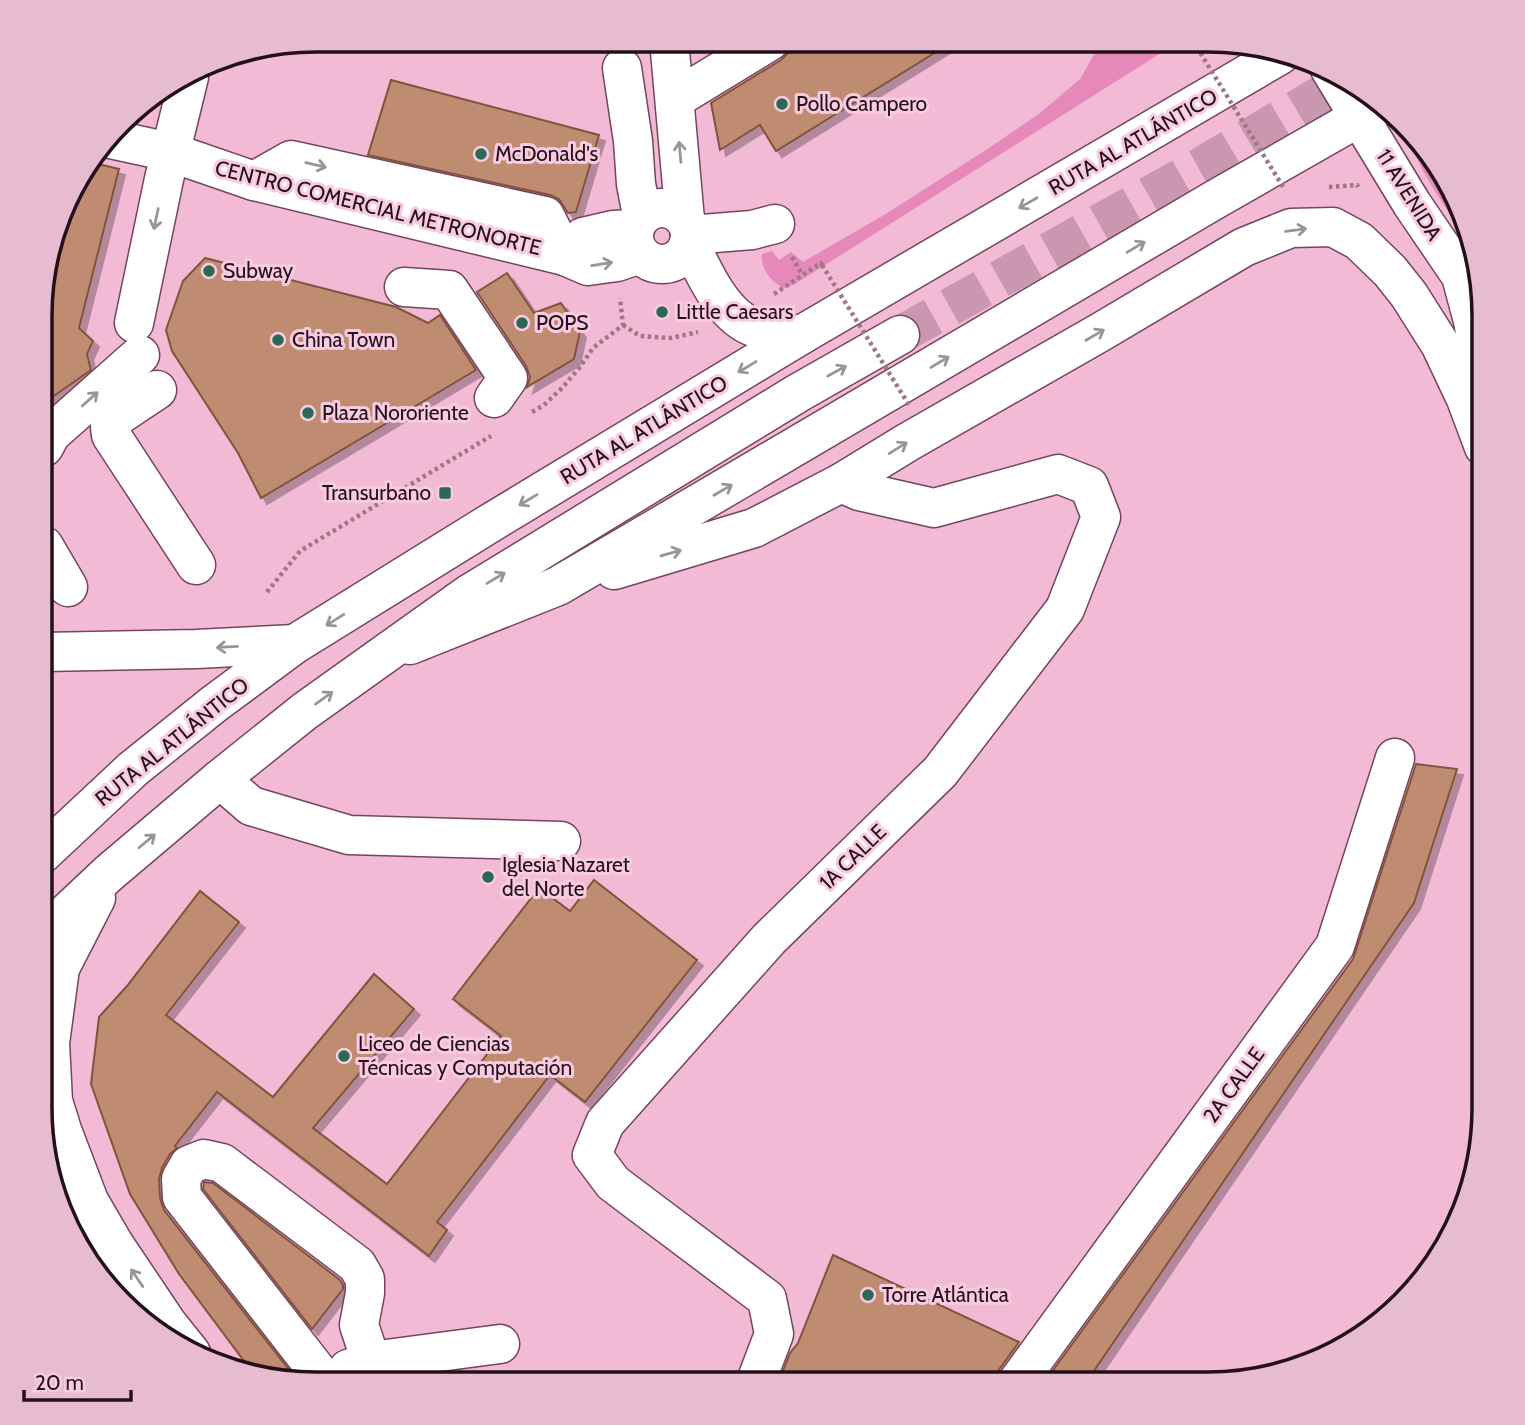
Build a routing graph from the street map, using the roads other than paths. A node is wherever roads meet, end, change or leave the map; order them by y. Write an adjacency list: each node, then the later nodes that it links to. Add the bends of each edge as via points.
1 (671, 52): 9 (main road)
2 (753, 52): 9 (main road)
3 (1250, 56): 6 (main road)
4 (1272, 60): 6 (main road, RUTA AL ATLÁNTICO)
5 (622, 68): 15 (main road)
6 (1236, 82): 20 (main road, RUTA AL ATLÁNTICO, one-way to 20)
7 (187, 87): 12 (main road)
8 (1356, 98): 10 (main road, 11 AVENIDA)
9 (675, 99): 14 (main road, one-way to 9)
10 (1369, 112): 16 (main road, 11 AVENIDA, via 1412,204); 29 (main road, one-way to 10)
11 (119, 141): 12 (main road, CENTRO COMERCIAL METRONORTE)
12 (170, 152): 15 (main road, CENTRO COMERCIAL METRONORTE, via 254,181 565,256 583,237 613,230); 25 (main road, via 137,339)
13 (775, 224): 14 (main road, via 752,230)
14 (688, 232): 15 (main road, via 686,250 664,264 647,260); 20 (main road, via 707,279 738,319 756,328)
15 (639, 233)
16 (1461, 276): 18 (main road); 19 (main road, 11 AVENIDA)
17 (404, 287): 23 (main road, via 435,308 463,337 484,367)
18 (1471, 289)
19 (1472, 317)
20 (800, 335): 31 (main road, RUTA AL ATLÁNTICO, one-way to 31)
21 (900, 335): 33 (main road, one-way to 21, via 469,594)
22 (157, 390): 28 (main road, via 118,416 110,427 111,435)
23 (494, 398)
24 (1472, 414): 26 (main road, one-way to 24, via 1233,253 1291,228 1333,227 1359,241 1390,271 1440,344)
25 (52, 432)
26 (841, 483): 29 (main road, one-way to 26, via 754,528); 47 (main road, 1A CALLE, via 934,508 1058,474 1089,486 1101,517 1065,609 940,772 769,939 605,1123 592,1155 612,1183 767,1299 774,1334)
27 (52, 560): 30 (main road)
28 (196, 565)
29 (558, 586): 33 (main road)
30 (68, 587)
31 (295, 644): 32 (main road, one-way to 32); 37 (main road, RUTA AL ATLÁNTICO, via 133,769)
32 (52, 652)
33 (379, 657): 35 (main road, one-way to 33)
34 (1395, 758): 48 (main road, 2A CALLE, via 1335,946)
35 (220, 779): 36 (main road, via 251,806 349,835); 38 (main road, one-way to 35)
36 (561, 841)
37 (52, 845)
38 (109, 873): 39 (main road); 40 (main road, one-way to 38, via 60,968)
39 (52, 927)
40 (52, 1028)
41 (52, 1082): 42 (main road, one-way to 41, via 89,1201 53,1101)
42 (172, 1329)
43 (499, 1344): 44 (main road)
44 (372, 1361): 45 (main road, via 359,1325 365,1279 357,1265 222,1163 204,1159 188,1164 181,1179 182,1197); 46 (main road)
45 (310, 1372)
46 (340, 1372)
47 (760, 1372)
48 (1025, 1372)

